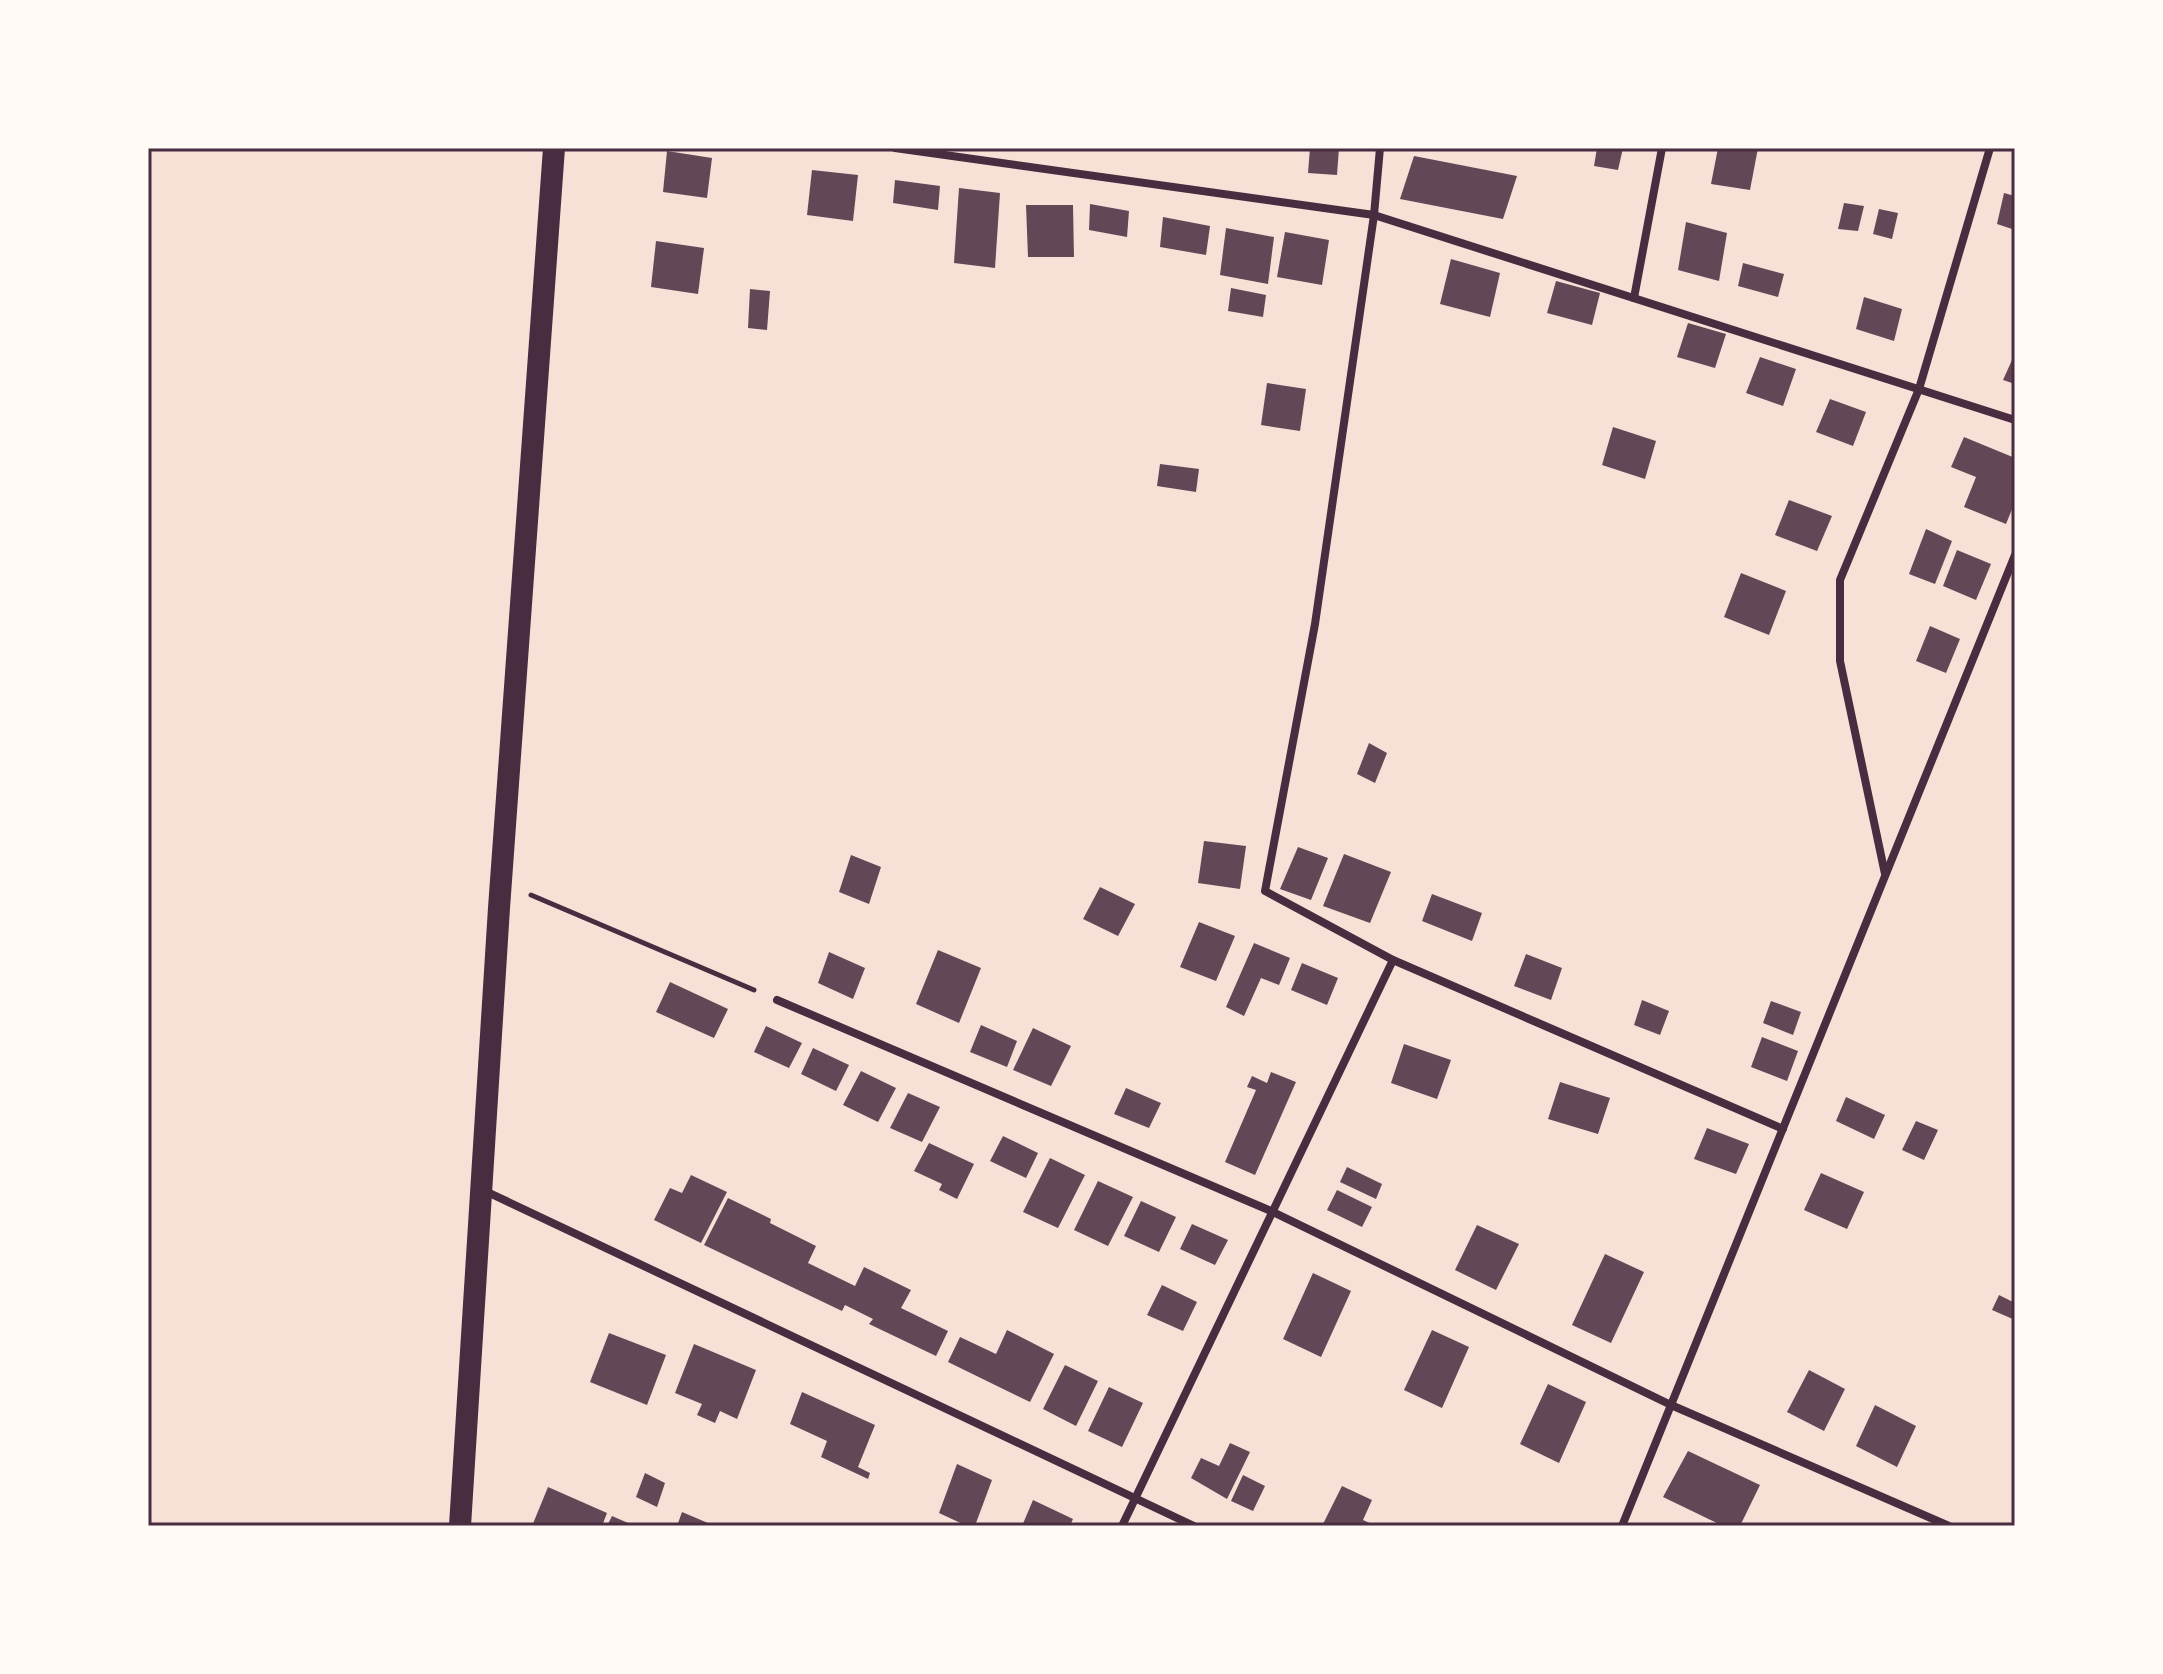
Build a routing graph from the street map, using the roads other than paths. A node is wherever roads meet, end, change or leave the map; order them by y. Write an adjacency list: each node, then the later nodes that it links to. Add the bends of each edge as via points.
1 (554, 148): 15 (highway)
2 (895, 148): 6 (street)
3 (1380, 148): 6 (street)
4 (1662, 148): 7 (street)
5 (1990, 148): 8 (street)
6 (1374, 215): 7 (street); 12 (street, via 1315,624 1265,891)
7 (1634, 298): 8 (street)
8 (1919, 389): 9 (street); 11 (street, via 1840,580 1840,661)
9 (2015, 420)
10 (2015, 555): 11 (street)
11 (1886, 875): 14 (street)
12 (1393, 960): 14 (street); 16 (street)
13 (777, 1000): 16 (street)
14 (1783, 1129): 17 (street)
15 (482, 1189): 18 (street); 19 (highway)
16 (1271, 1211): 17 (street); 18 (street)
17 (1671, 1405): 22 (street); 23 (street)
18 (1135, 1498): 20 (street); 21 (street)
19 (460, 1526)
20 (1122, 1526)
21 (1194, 1526)
22 (1622, 1526)
23 (1949, 1526)

